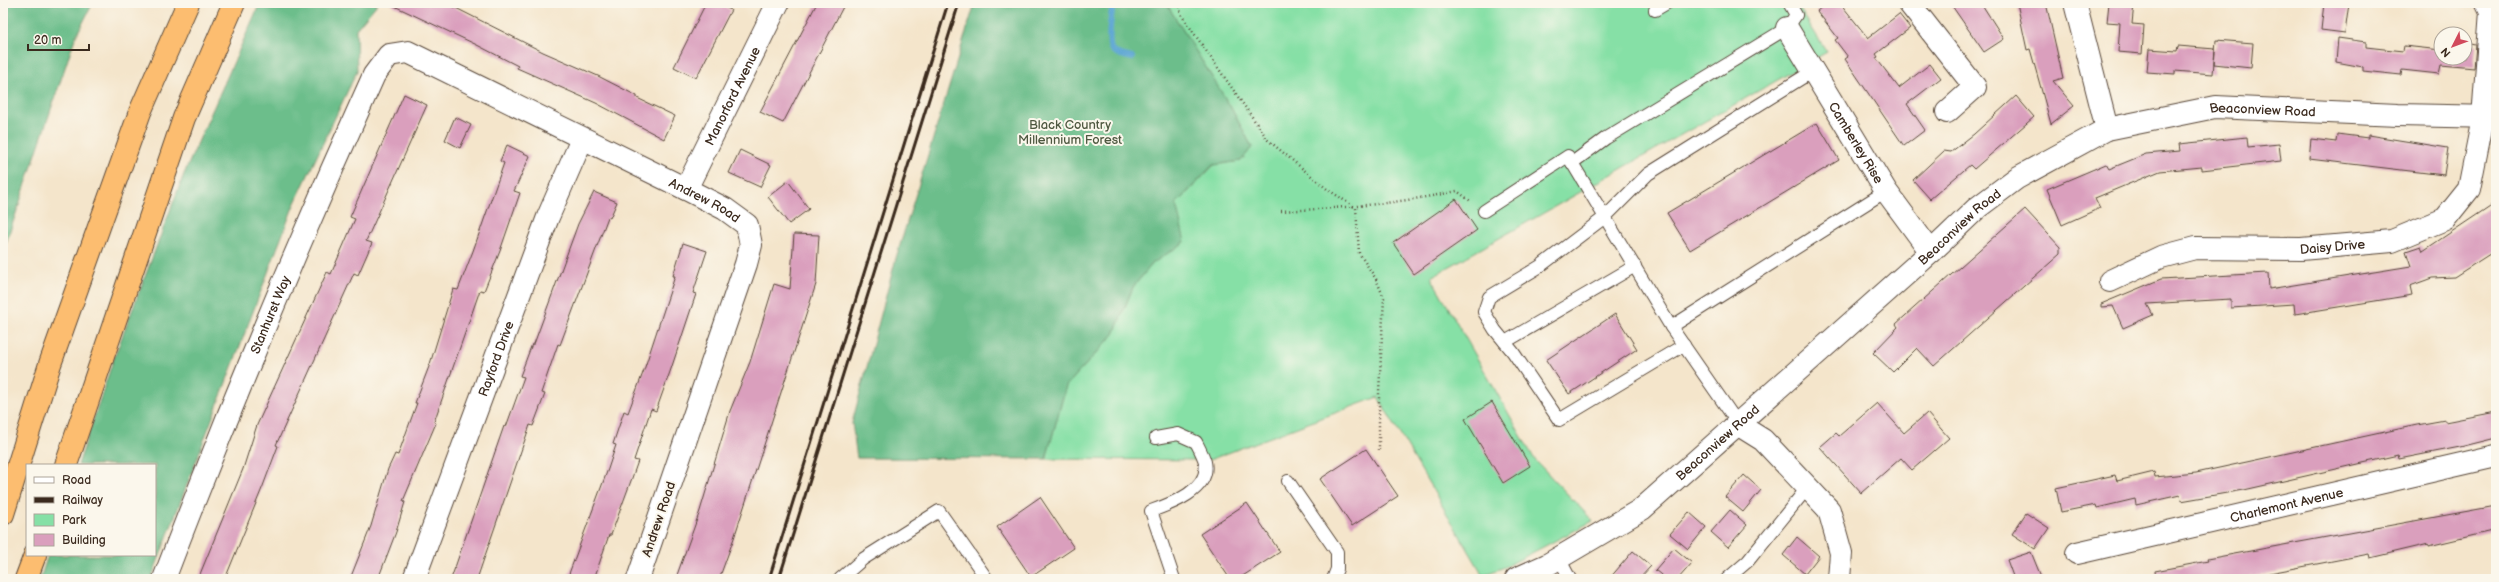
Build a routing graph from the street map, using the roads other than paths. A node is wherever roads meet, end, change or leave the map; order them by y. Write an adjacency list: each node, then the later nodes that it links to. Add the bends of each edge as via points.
1 (188, 3): 34 (highway, via 140,112 50,364)
2 (234, 3): 31 (highway, via 184,118)
3 (778, 3): 18 (street, Manorford Avenue)
4 (1667, 3): 9 (lane)
5 (1789, 3): 10 (lane, via 1796,15)
6 (1909, 3): 13 (street, via 1975,87)
7 (2075, 3): 15 (street)
8 (2487, 3): 14 (street, Daisy Drive, via 2491,11)
9 (1655, 10)
10 (1787, 28): 12 (street, Camberley Rise); 17 (lane, via 1606,138)
11 (389, 55): 16 (street, Andrew Road, via 408,52); 39 (street, Stanhurst Way, via 374,75 301,236 219,435)
12 (1813, 70): 19 (street, Camberley Rise); 21 (lane, via 1648,174)
13 (1947, 112)
14 (2489, 117): 15 (street, Beaconview Road, via 2215,107); 24 (street, Daisy Drive, via 2468,189 2445,219 2392,240 2301,249 2195,248 2161,257)
15 (2107, 129): 22 (street, Beaconview Road, via 2017,178 1977,208)
16 (582, 139): 18 (street, Andrew Road); 40 (street, Rayford Drive, via 548,217)
17 (1572, 163): 20 (lane, via 1568,156); 21 (lane)
18 (686, 190): 41 (street, Andrew Road, via 725,209 747,225 751,245)
19 (1886, 191): 22 (street, Camberley Rise); 25 (lane)
20 (1484, 211)
21 (1605, 217): 23 (lane); 26 (lane, via 1539,266 1489,297 1484,312)
22 (1931, 252): 28 (street, Beaconview Road)
23 (1635, 266): 25 (lane); 26 (lane)
24 (2110, 281)
25 (1671, 327): 27 (lane)
26 (1505, 342): 27 (lane, via 1559,420)
27 (1684, 344): 28 (lane)
28 (1739, 425): 33 (street, via 1763,440); 37 (street, Beaconview Road, via 1642,509)
29 (1156, 438): 44 (lane, via 1178,434 1196,442 1205,463 1203,480 1187,495 1151,511)
30 (2496, 456): 35 (street, Charlemont Avenue)
31 (66, 464)
32 (1288, 481): 45 (lane, via 1337,552 1337,568)
33 (1808, 486): 48 (lane, via 1748,561); 49 (street, via 1829,510 1841,553)
34 (3, 514)
35 (2077, 553)
36 (34, 556): 38 (highway)
37 (1559, 558): 46 (street, Beaconview Road); 47 (lane)
38 (26, 579)
39 (164, 579)
40 (414, 579)
41 (638, 579)
42 (840, 579): 43 (lane, via 862,559 939,511)
43 (986, 579)
44 (1174, 579)
45 (1333, 579)
46 (1516, 579)
47 (1570, 579)
48 (1727, 579)
49 (1839, 579)

